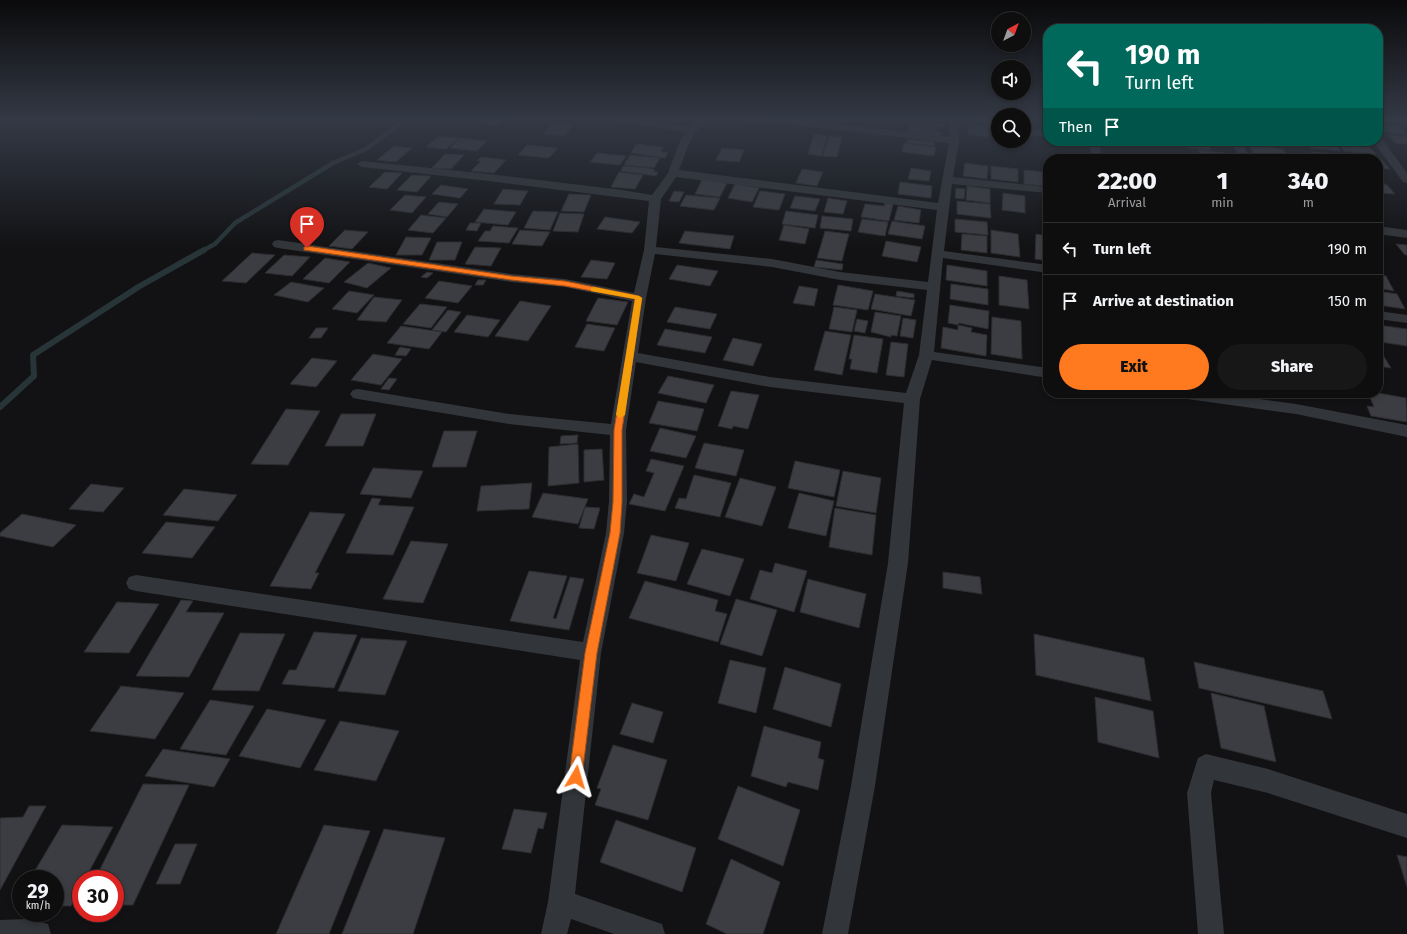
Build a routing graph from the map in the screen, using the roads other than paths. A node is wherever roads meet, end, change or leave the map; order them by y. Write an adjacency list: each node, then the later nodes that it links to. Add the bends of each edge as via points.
1 (677, 162): 5 (street)
2 (950, 162): 6 (street)
3 (1393, 162): 7 (street)
4 (362, 164): 9 (street, via 627,192)
5 (673, 173): 9 (street); 10 (street)
6 (947, 180): 8 (street); 10 (street)
7 (1407, 180)
8 (1043, 190)
9 (655, 199): 14 (street)
10 (943, 207): 15 (street)
11 (1383, 231): 12 (street)
12 (1407, 234)
13 (278, 244): 18 (street, via 565,284)
14 (650, 250): 17 (street, via 772,263 840,276); 18 (street)
15 (938, 254): 16 (street); 17 (street)
16 (1043, 268)
17 (934, 287): 21 (street)
18 (639, 298): 22 (street)
19 (1383, 316): 20 (street)
20 (1407, 319)
21 (926, 355): 23 (street); 26 (street)
22 (630, 356): 26 (street, via 770,382); 27 (street)
23 (1043, 372)
24 (358, 394): 27 (street, via 494,417)
25 (1216, 398): 28 (street, via 1296,409)
26 (912, 399): 37 (street, via 898,563 863,786)
27 (618, 430): 30 (street, via 618,502 615,533)
28 (1407, 431)
29 (136, 583): 30 (street)
30 (591, 653): 32 (street)
31 (1407, 826): 38 (street, via 1268,781 1206,766 1199,793)
32 (560, 902): 35 (street); 36 (street)
33 (0, 933): 34 (street)
34 (38, 934)
35 (554, 934)
36 (652, 934)
37 (835, 934)
38 (1211, 934)

